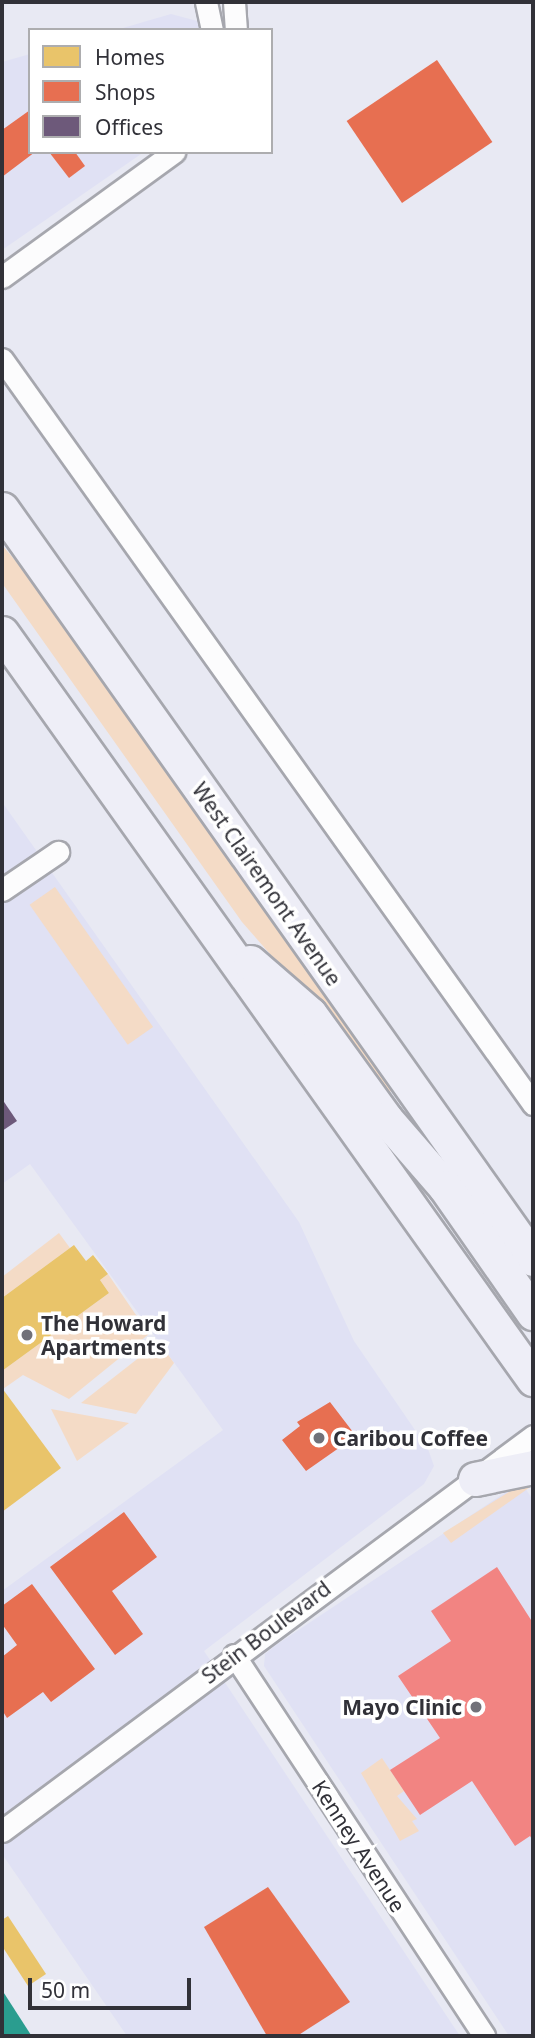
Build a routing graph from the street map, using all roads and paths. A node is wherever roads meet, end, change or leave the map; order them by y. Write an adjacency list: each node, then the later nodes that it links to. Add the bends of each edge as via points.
1 (206, 2): 3 (street)
2 (234, 2): 4 (street)
3 (212, 28)
4 (236, 28)
5 (171, 154): 6 (street)
6 (2, 277)
7 (2, 359): 15 (street)
8 (2, 509): 10 (main road, West Clairemont Avenue)
9 (2, 524): 10 (main road)
10 (30, 549): 16 (main road, West Clairemont Avenue)
11 (2, 632): 14 (main road)
12 (58, 852): 13 (street)
13 (2, 890)
14 (215, 933): 17 (main road, via 310,1014 386,1119 445,1187); 18 (main road)
15 (533, 1104)
16 (533, 1259)
17 (533, 1313)
18 (533, 1378)
19 (533, 1436): 21 (street, Stein Boulevard)
20 (533, 1467): 21 (main road)
21 (475, 1479): 22 (street, Stein Boulevard)
22 (234, 1655): 23 (street, Stein Boulevard); 24 (street, Kenney Avenue)
23 (2, 1831)
24 (484, 2036)

